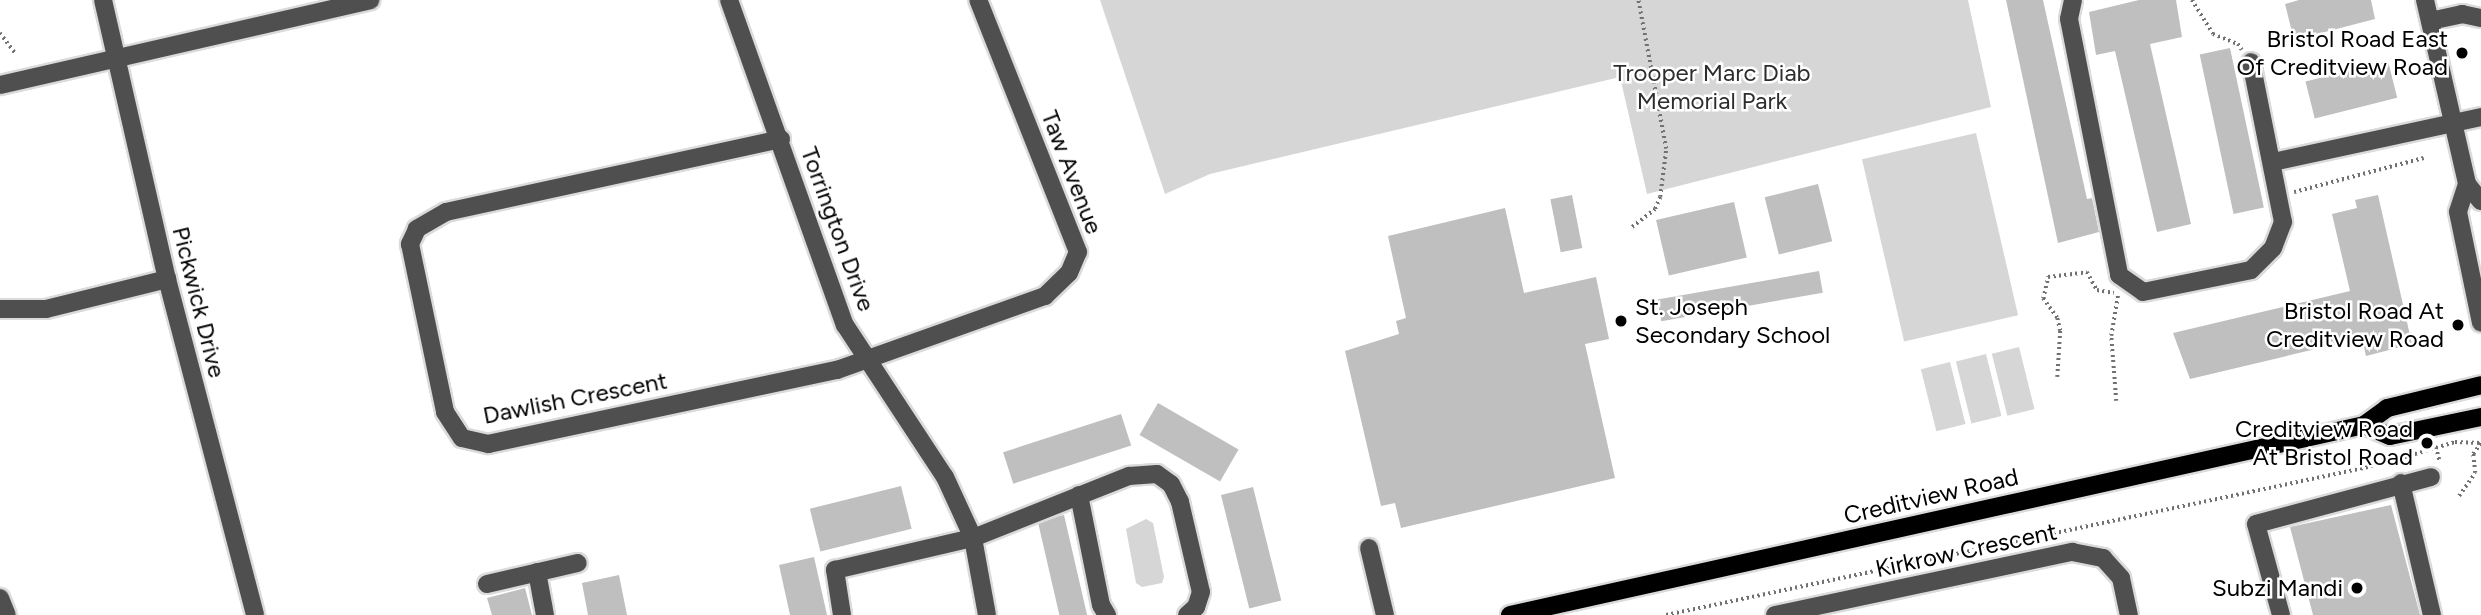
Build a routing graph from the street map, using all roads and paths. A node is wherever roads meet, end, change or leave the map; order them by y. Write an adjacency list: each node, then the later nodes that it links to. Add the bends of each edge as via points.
1 (103, 0): 13 (street, Pickwick Drive)
2 (370, 0): 13 (street)
3 (729, 0): 18 (street, Torrington Drive)
4 (978, 0): 29 (street, Taw Avenue, via 1078,251 1069,274 1045,296)
5 (1638, 0): 24 (path, via 1667,149 1655,209)
6 (2073, 0): 26 (street, via 2069,19)
7 (2192, 0): 14 (path, via 2207,27 2238,44)
8 (2425, 0): 10 (street)
9 (2481, 18): 10 (street, via 2462,14)
10 (2430, 21): 17 (street)
11 (0, 33): 12 (path)
12 (16, 54)
13 (116, 59): 15 (street); 25 (street, Pickwick Drive)
14 (2251, 62): 20 (street)
15 (0, 85)
16 (2481, 117): 17 (street)
17 (2452, 122): 20 (street); 21 (street)
18 (780, 139): 29 (street, Torrington Drive, via 845,325); 29 (street, Dawlish Crescent, via 446,212 417,229 410,244 445,412 461,438 488,444)
19 (2424, 158): 22 (path)
20 (2273, 162): 22 (street)
21 (2467, 184): 23 (street); 28 (street, via 2458,212)
22 (2280, 195): 26 (street, via 2284,222 2273,248 2251,270 2143,292)
23 (2481, 201)
24 (1632, 227)
25 (167, 279): 27 (street, via 46,309); 47 (street, Pickwick Drive)
26 (2121, 286): 30 (path, via 2097,290 2087,272 2048,277 2043,299 2060,331); 32 (path, via 2111,336)
27 (0, 309)
28 (2481, 323)
29 (869, 361): 40 (street, Torrington Drive, via 945,477)
30 (2057, 377)
31 (2481, 385): 34 (main road, Creditview Road, via 2387,408)
32 (2116, 401)
33 (2481, 417): 34 (main road, Creditview Road, via 2390,436)
34 (2364, 425): 54 (main road, Creditview Road)
35 (2481, 443): 39 (path, via 2473,454 2475,473); 55 (path, via 2455,442 2378,465)
36 (2431, 477): 37 (street)
37 (2401, 483): 58 (street, via 2256,524); 59 (street)
38 (1079, 495): 40 (street); 51 (street, via 1101,605); 52 (street, via 1129,476 1157,474 1171,484 1180,502 1201,592 1196,607)
39 (2459, 496)
40 (973, 538): 49 (street, via 835,570); 50 (street, Torrington Drive)
41 (1368, 548): 53 (street)
42 (578, 563): 43 (street)
43 (537, 572): 44 (street); 48 (street)
44 (487, 584)
45 (0, 598): 46 (street)
46 (7, 615)
47 (255, 615)
48 (545, 615)
49 (842, 615)
50 (987, 615)
51 (1107, 615)
52 (1187, 615)
53 (1385, 615)
54 (1510, 615)
55 (1666, 615)
56 (1775, 615): 57 (street, Kirkrow Crescent, via 2071,552 2103,558 2120,578)
57 (2129, 615)
58 (2281, 615)
59 (2432, 615)

